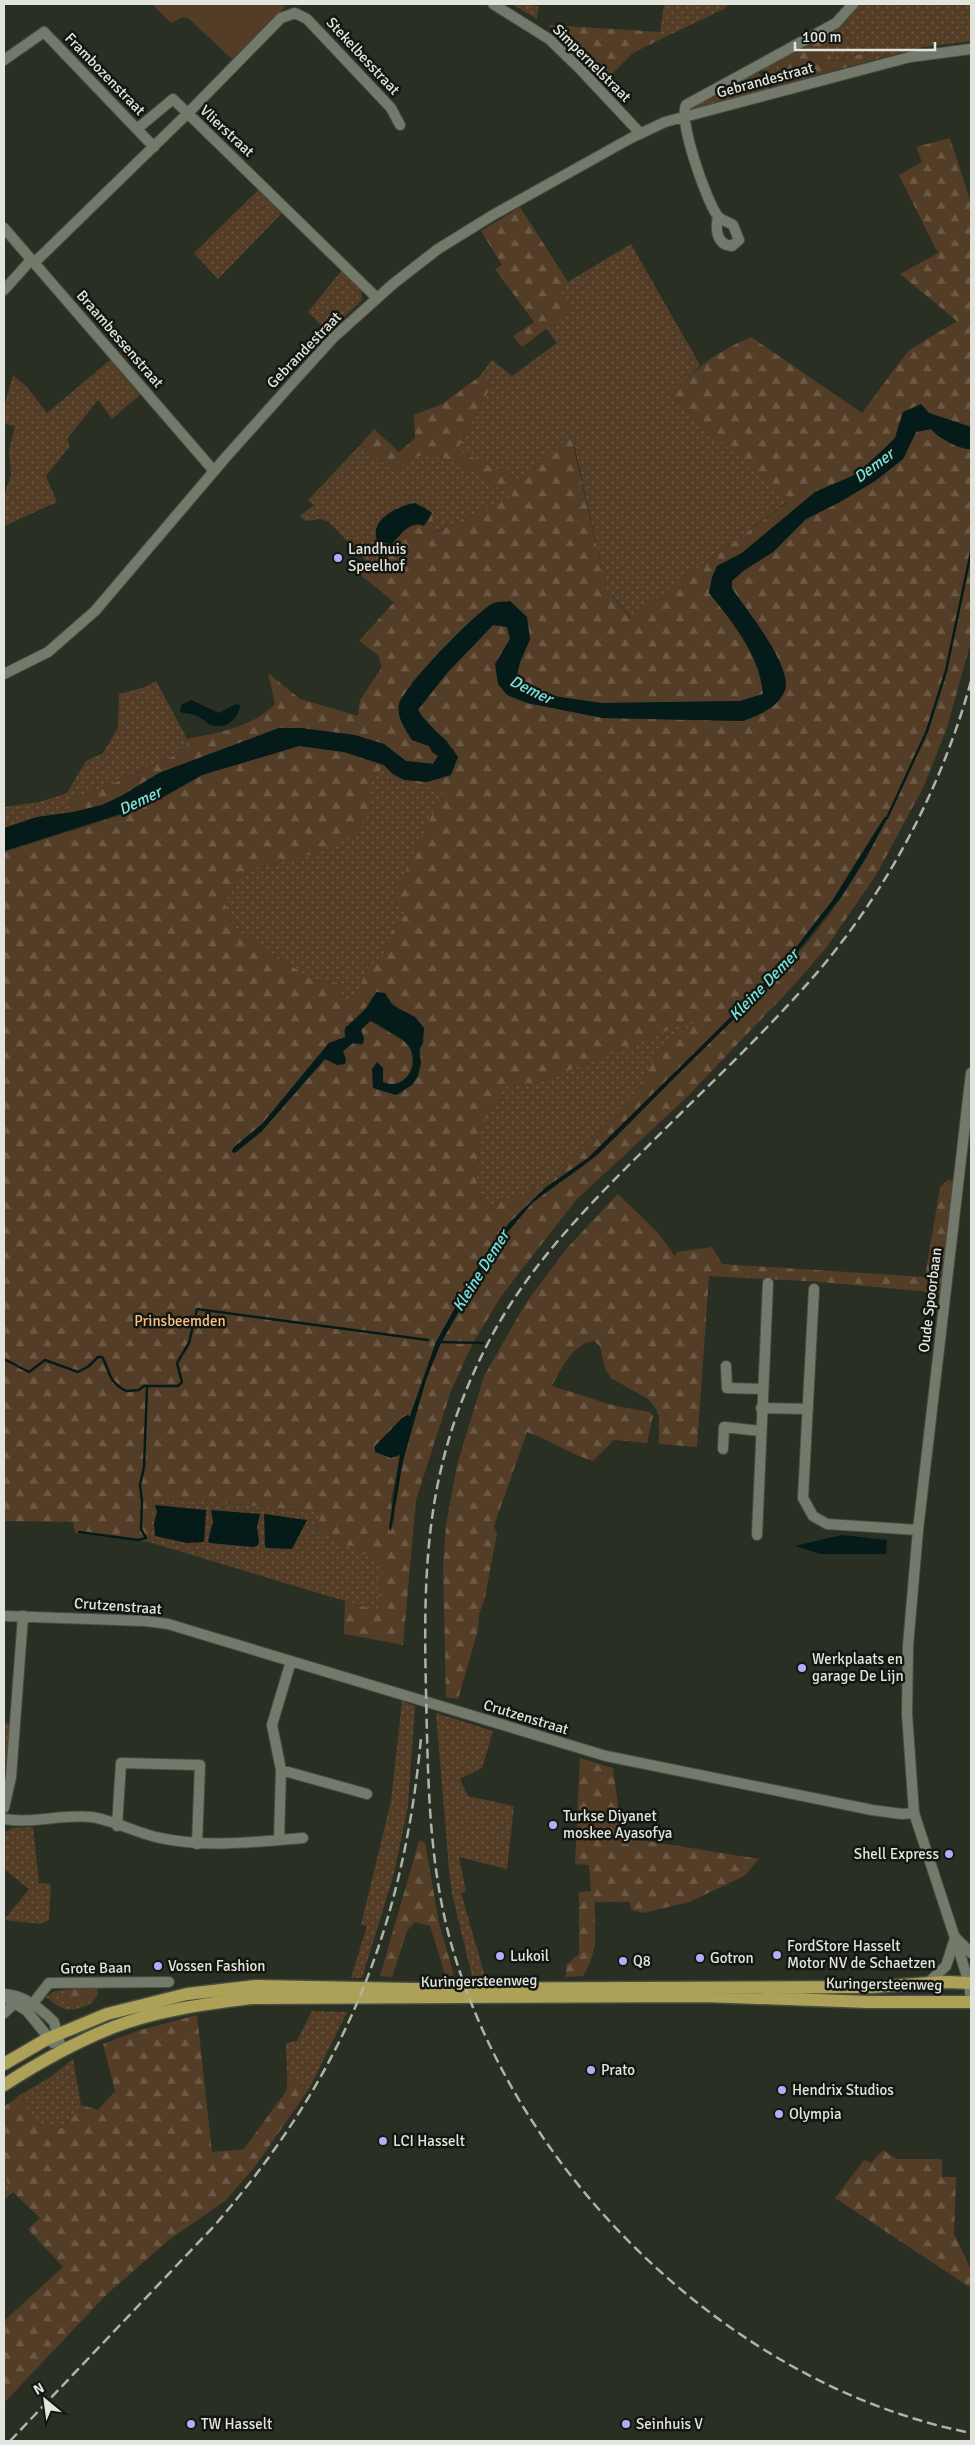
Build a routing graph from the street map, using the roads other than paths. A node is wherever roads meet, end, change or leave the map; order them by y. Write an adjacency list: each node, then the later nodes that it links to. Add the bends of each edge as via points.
1 (493, 4): 9 (street, Simpernelstraat, via 549,39)
2 (853, 4): 6 (street, Gebrandestraat, via 836,23 686,105)
3 (971, 49): 6 (street, Gebrandestraat, via 910,57)
4 (4, 60): 8 (street, Frambozenstraat, via 44,32)
5 (188, 113): 7 (street, Stekelbesstraat, via 281,18 295,13 307,18 390,108); 8 (street, Frambozenstraat, via 173,99); 10 (street, Vlierstraat); 15 (street, Vlierstraat)
6 (684, 117): 9 (street, Gebrandestraat); 11 (street, via 699,174)
7 (400, 125)
8 (138, 130): 10 (street, Frambozenstraat)
9 (640, 133): 15 (street, Gebrandestraat, via 438,249)
10 (154, 147): 13 (street, Vlierstraat)
11 (718, 217)
12 (4, 228): 13 (street, Braambessenstraat)
13 (32, 262): 14 (street, Vlierstraat); 16 (street, Braambessenstraat)
14 (4, 290)
15 (377, 298): 16 (street, Gebrandestraat, via 334,337)
16 (214, 471): 17 (street, Gebrandestraat, via 77,629 48,652)
17 (4, 674)
18 (971, 1073): 27 (street, Oude Spoorbaan)
19 (768, 1283): 22 (street)
20 (814, 1289): 24 (street)
21 (726, 1366): 22 (street, via 727,1388)
22 (762, 1389): 23 (street)
23 (762, 1408): 24 (street); 25 (street)
24 (808, 1409): 27 (street, via 804,1498 813,1516 827,1524)
25 (761, 1431): 26 (street, via 724,1427); 28 (street)
26 (723, 1448)
27 (918, 1530): 36 (street, Oude Spoorbaan, via 908,1646 907,1714)
28 (757, 1535)
29 (4, 1616): 30 (street, Crutzenstraat)
30 (23, 1616): 31 (street, Crutzenstraat, via 168,1624); 33 (street)
31 (291, 1661): 32 (street, via 272,1725); 36 (street, Crutzenstraat, via 606,1756 872,1810)
32 (281, 1770): 34 (street); 40 (street)
33 (7, 1778): 35 (street)
34 (366, 1794)
35 (4, 1808)
36 (914, 1813): 42 (street)
37 (4, 1819): 38 (street, via 19,1822 75,1816)
38 (117, 1826): 41 (street, via 158,1838); 41 (street, via 121,1763 200,1766)
39 (303, 1838): 40 (street)
40 (280, 1840): 41 (street)
41 (198, 1844)
42 (955, 1938): 43 (street); 45 (street); 46 (street, via 946,1966)
43 (971, 1953)
44 (168, 1982): 50 (street, Grote Baan, via 49,1983)
45 (970, 1983): 46 (main road, Kuringersteenweg); 49 (street)
46 (928, 1984): 52 (main road, Kuringersteenweg, via 412,1989 256,1986 147,2002 106,2014)
47 (4, 1995): 48 (street)
48 (19, 2000): 50 (street); 51 (street)
49 (971, 2000): 53 (main road, Kuringersteenweg, via 696,1996 252,1998 157,2014 112,2028)
50 (30, 2008): 52 (street, via 54,2022)
51 (4, 2014)
52 (52, 2037): 53 (street); 54 (main road, Kuringersteenweg)
53 (62, 2051): 55 (main road, Kuringersteenweg)
54 (4, 2064)
55 (4, 2085)

